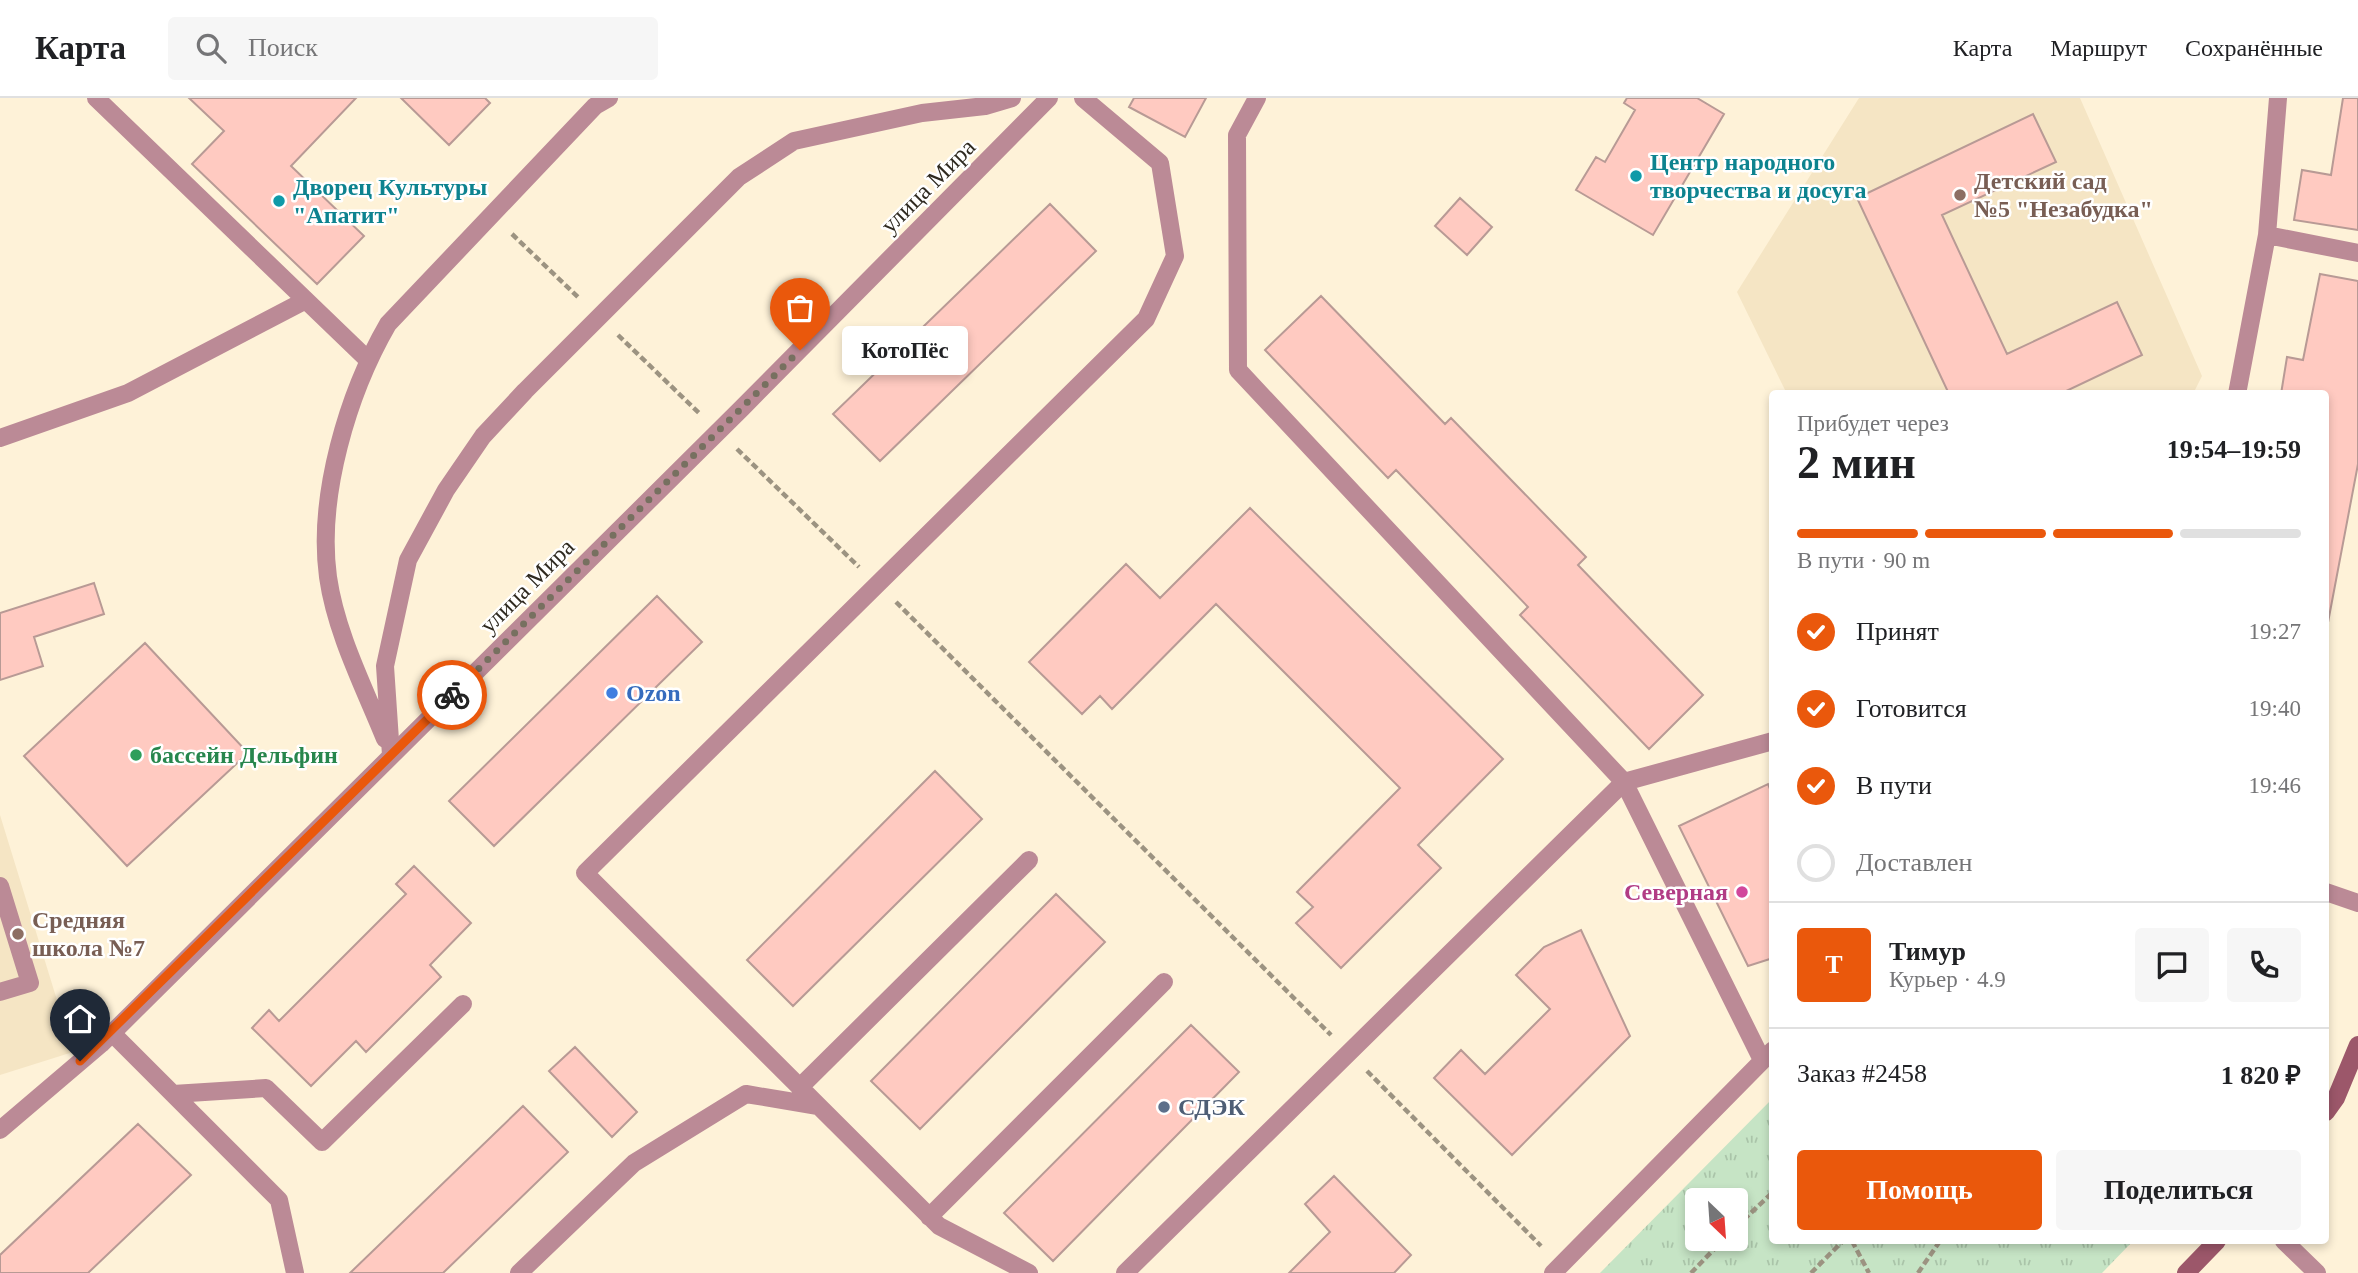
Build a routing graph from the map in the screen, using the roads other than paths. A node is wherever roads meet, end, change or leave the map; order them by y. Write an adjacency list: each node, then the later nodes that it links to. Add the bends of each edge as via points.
1 (96, 98): 10 (street)
2 (1012, 98): 15 (street, via 794,141 739,177 484,436 446,490 408,560 385,666)
3 (1049, 98): 15 (street, улица Мира)
4 (1083, 98): 27 (street, via 1160,163 1175,256 1146,319 585,873)
5 (1257, 98): 16 (street, via 1237,135 1238,370)
6 (2278, 98): 8 (street)
7 (597, 101): 11 (street, via 388,324)
8 (2267, 235): 9 (street); 12 (street)
9 (2358, 253)
10 (306, 300): 11 (street); 13 (street, via 128,393)
11 (368, 359): 15 (street, via 331,484 328,576 342,632)
12 (2238, 390)
13 (0, 438)
14 (1769, 742): 16 (street)
15 (391, 755): 24 (street, улица Мира)
16 (1624, 782): 26 (street); 40 (street)
17 (1029, 860): 27 (street)
18 (0, 887): 22 (street, via 30,984)
19 (2329, 893): 20 (street)
20 (2358, 902)
21 (1164, 982): 32 (street)
22 (0, 992)
23 (463, 1004): 28 (street, via 321,1142 266,1088)
24 (112, 1032): 28 (street); 31 (street, улица Мира)
25 (2358, 1045): 30 (main road)
26 (1767, 1055): 36 (street)
27 (800, 1087): 29 (street)
28 (173, 1094): 37 (street, via 279,1200)
29 (818, 1106): 32 (street); 38 (street, via 747,1094 634,1163)
30 (2329, 1108)
31 (0, 1130)
32 (929, 1217): 39 (street)
33 (2214, 1244): 41 (main road)
34 (2287, 1244): 42 (street)
35 (2302, 1244): 42 (street)
36 (1557, 1269)
37 (295, 1273)
38 (519, 1273)
39 (1029, 1273)
40 (1125, 1273)
41 (2186, 1273)
42 (2316, 1273)

